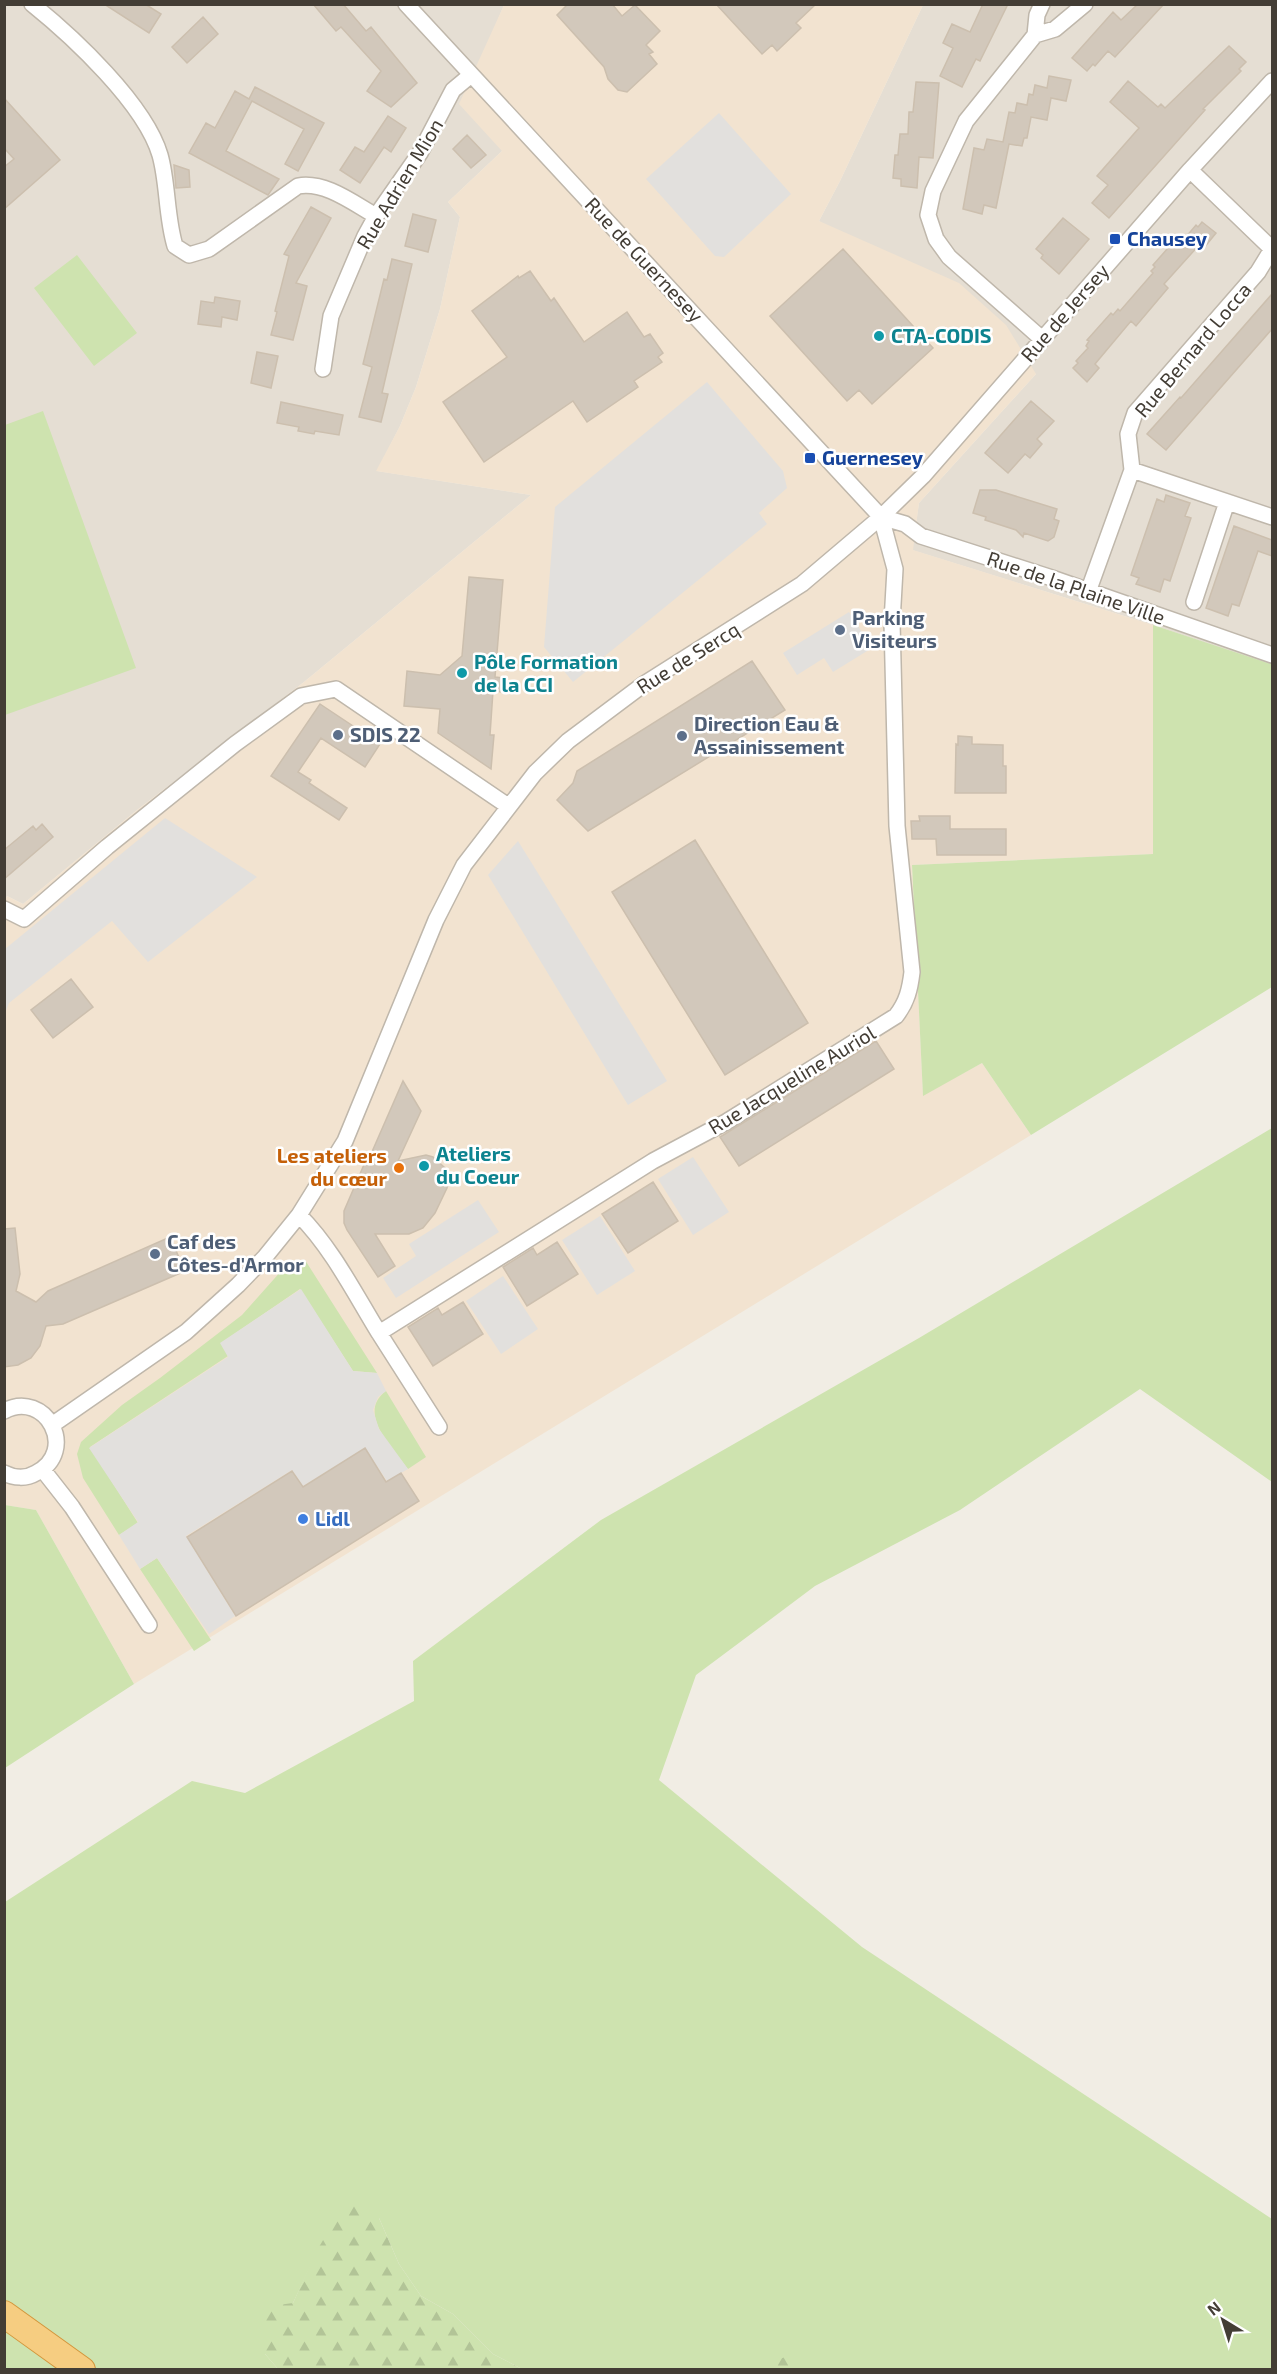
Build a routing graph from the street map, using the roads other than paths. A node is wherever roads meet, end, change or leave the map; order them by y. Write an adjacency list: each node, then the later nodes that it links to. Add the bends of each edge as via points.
1 (32, 4): 9 (street, via 107,74 155,141 169,226 175,246 189,255 209,249 298,186 324,188)
2 (406, 4): 6 (street, Rue de Guernesey)
3 (1042, 4): 5 (street)
4 (1085, 4): 5 (street, via 1055,29)
5 (1035, 35): 11 (street, via 966,121 933,191 928,215 936,239 949,257)
6 (471, 75): 9 (street, Rue Adrien Mion, via 453,90 420,153); 15 (street, Rue de Guernesey)
7 (1272, 81): 8 (street, Rue de Jersey)
8 (1190, 170): 10 (street); 11 (street, Rue de Jersey)
9 (376, 216): 12 (street, Rue Adrien Mion, via 331,316)
10 (1272, 249): 13 (street, Rue Bernard Locca, via 1258,272 1135,413 1128,434)
11 (1042, 339): 15 (street, Rue de Jersey, via 923,476)
12 (323, 369)
13 (1132, 471): 14 (street); 17 (street, Rue Bernard Locca)
14 (1227, 502): 16 (street); 18 (street)
15 (881, 517): 17 (street, Rue de la Plaine Ville, via 905,524 921,536); 20 (street, Rue de Sercq, via 781,599 644,684 597,718 535,773); 23 (street, Rue Jacqueline Auriol, via 895,569 892,622 897,826 912,972 905,1006 896,1016 726,1122 653,1161)
16 (1272, 517)
17 (1088, 592): 19 (street, Rue de la Plaine Ville)
18 (1194, 602)
19 (1272, 655)
20 (508, 806): 21 (street, via 336,689 301,696 171,795 24,919); 22 (street, Rue de Sercq, via 464,865 446,900 345,1141)
21 (4, 909)
22 (299, 1215): 23 (street, via 313,1228); 25 (street, Rue de Sercq, via 266,1257 186,1332)
23 (379, 1334): 26 (street)
24 (4, 1411): 25 (street, via 22,1406 34,1409)
25 (52, 1425): 27 (street, via 56,1434 55,1454)
26 (439, 1427)
27 (43, 1470): 28 (street, via 20,1477); 29 (street, via 72,1507)
28 (4, 1473)
29 (149, 1625)
30 (4, 2314): 32 (highway)
31 (4, 2328): 32 (highway)
32 (80, 2370)

